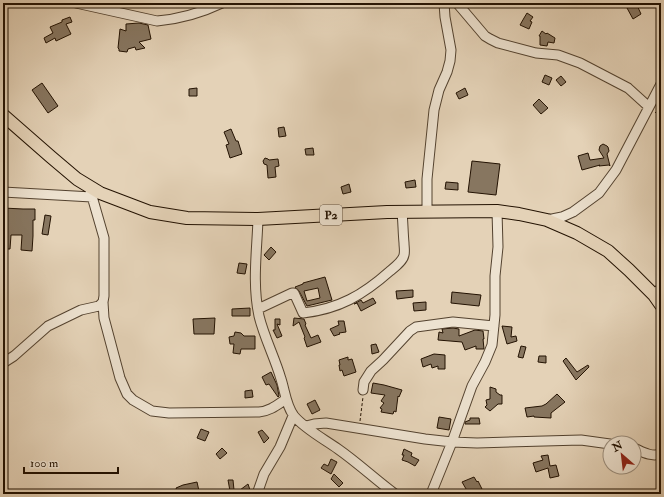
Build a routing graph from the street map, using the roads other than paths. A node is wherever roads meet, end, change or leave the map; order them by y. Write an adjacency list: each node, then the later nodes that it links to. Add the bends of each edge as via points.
1 (76, 3): 2 (street, via 157,21 201,13)
2 (222, 3)
3 (444, 3): 12 (street, via 451,50 447,72 434,110 427,179)
4 (457, 3): 6 (street, via 490,39 536,53 558,55 580,63 628,88)
5 (661, 84): 6 (street)
6 (649, 107): 14 (street, via 616,170 599,193 573,212)
7 (3, 115): 9 (main road, P2)
8 (3, 192): 9 (street)
9 (90, 192): 13 (main road, P2, via 100,193 150,212 187,218); 16 (street, via 104,238)
10 (496, 211): 12 (main road, P2); 14 (main road, P2); 18 (street, via 498,246)
11 (402, 212): 12 (main road, P2); 13 (main road, P2); 17 (street, via 403,258 357,296 338,306 303,313 294,293)
12 (427, 212)
13 (258, 218): 17 (street)
14 (547, 220): 15 (main road, P2, via 608,251)
15 (659, 296)
16 (103, 302): 19 (street, via 99,306 81,310 48,326); 21 (street, via 104,318 120,378 127,394 152,411 259,412 274,408)
17 (258, 306): 21 (street)
18 (494, 326): 20 (street, via 453,322 416,327 371,371 364,382); 24 (street, via 492,345 472,386)
19 (3, 363)
20 (363, 390)
21 (286, 399): 22 (street)
22 (293, 416): 23 (street); 28 (street, via 280,447 264,474)
23 (306, 426): 24 (street, via 326,423); 29 (street)
24 (452, 442): 25 (street, via 581,440); 30 (street)
25 (602, 443)
26 (642, 452): 27 (street)
27 (661, 454)
28 (257, 494)
29 (395, 494)
30 (431, 494)

